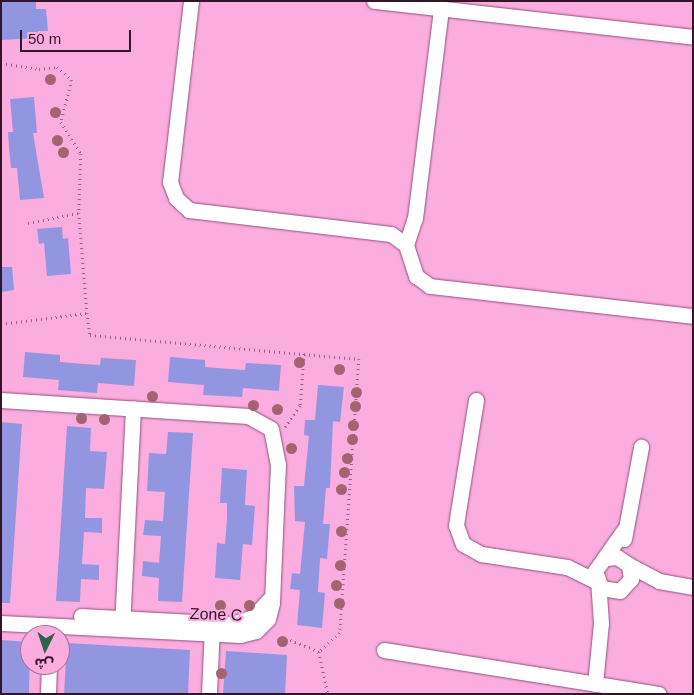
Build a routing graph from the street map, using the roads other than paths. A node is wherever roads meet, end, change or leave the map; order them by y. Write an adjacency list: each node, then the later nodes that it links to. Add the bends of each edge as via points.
1 (191, 1): 5 (street, via 170,173 172,190 182,204 204,214 391,234)
2 (374, 1): 3 (street)
3 (441, 9): 4 (street); 5 (street, via 415,218)
4 (693, 37)
5 (406, 245): 6 (street, via 416,276 430,286)
6 (693, 316)
7 (1, 400): 9 (street)
8 (476, 400): 16 (street, via 456,525 459,538 481,554)
9 (133, 408): 10 (street); 22 (street)
10 (234, 414): 12 (street, via 261,420 271,429); 12 (street, via 265,413 282,430)
11 (641, 448): 13 (street)
12 (278, 464): 26 (street, Zone C, via 272,595 259,613 247,621)
13 (624, 530): 14 (street); 15 (street)
14 (603, 560): 15 (street); 16 (street); 18 (street)
15 (628, 564): 17 (street); 20 (street, via 631,579)
16 (567, 567): 18 (street)
17 (659, 581): 19 (street); 20 (street)
18 (597, 583): 20 (street, via 606,591); 24 (street)
19 (693, 587)
20 (621, 590): 24 (street)
21 (1, 613): 25 (street, Zone C)
22 (122, 622): 25 (street, Zone C); 26 (street, Zone C)
23 (1, 623): 25 (street, Zone C)
24 (601, 623): 29 (street)
25 (51, 625)
26 (212, 628): 31 (street)
27 (384, 650): 29 (street)
28 (49, 675): 30 (street)
29 (595, 684): 32 (street)
30 (48, 694)
31 (209, 694)
32 (659, 694)

